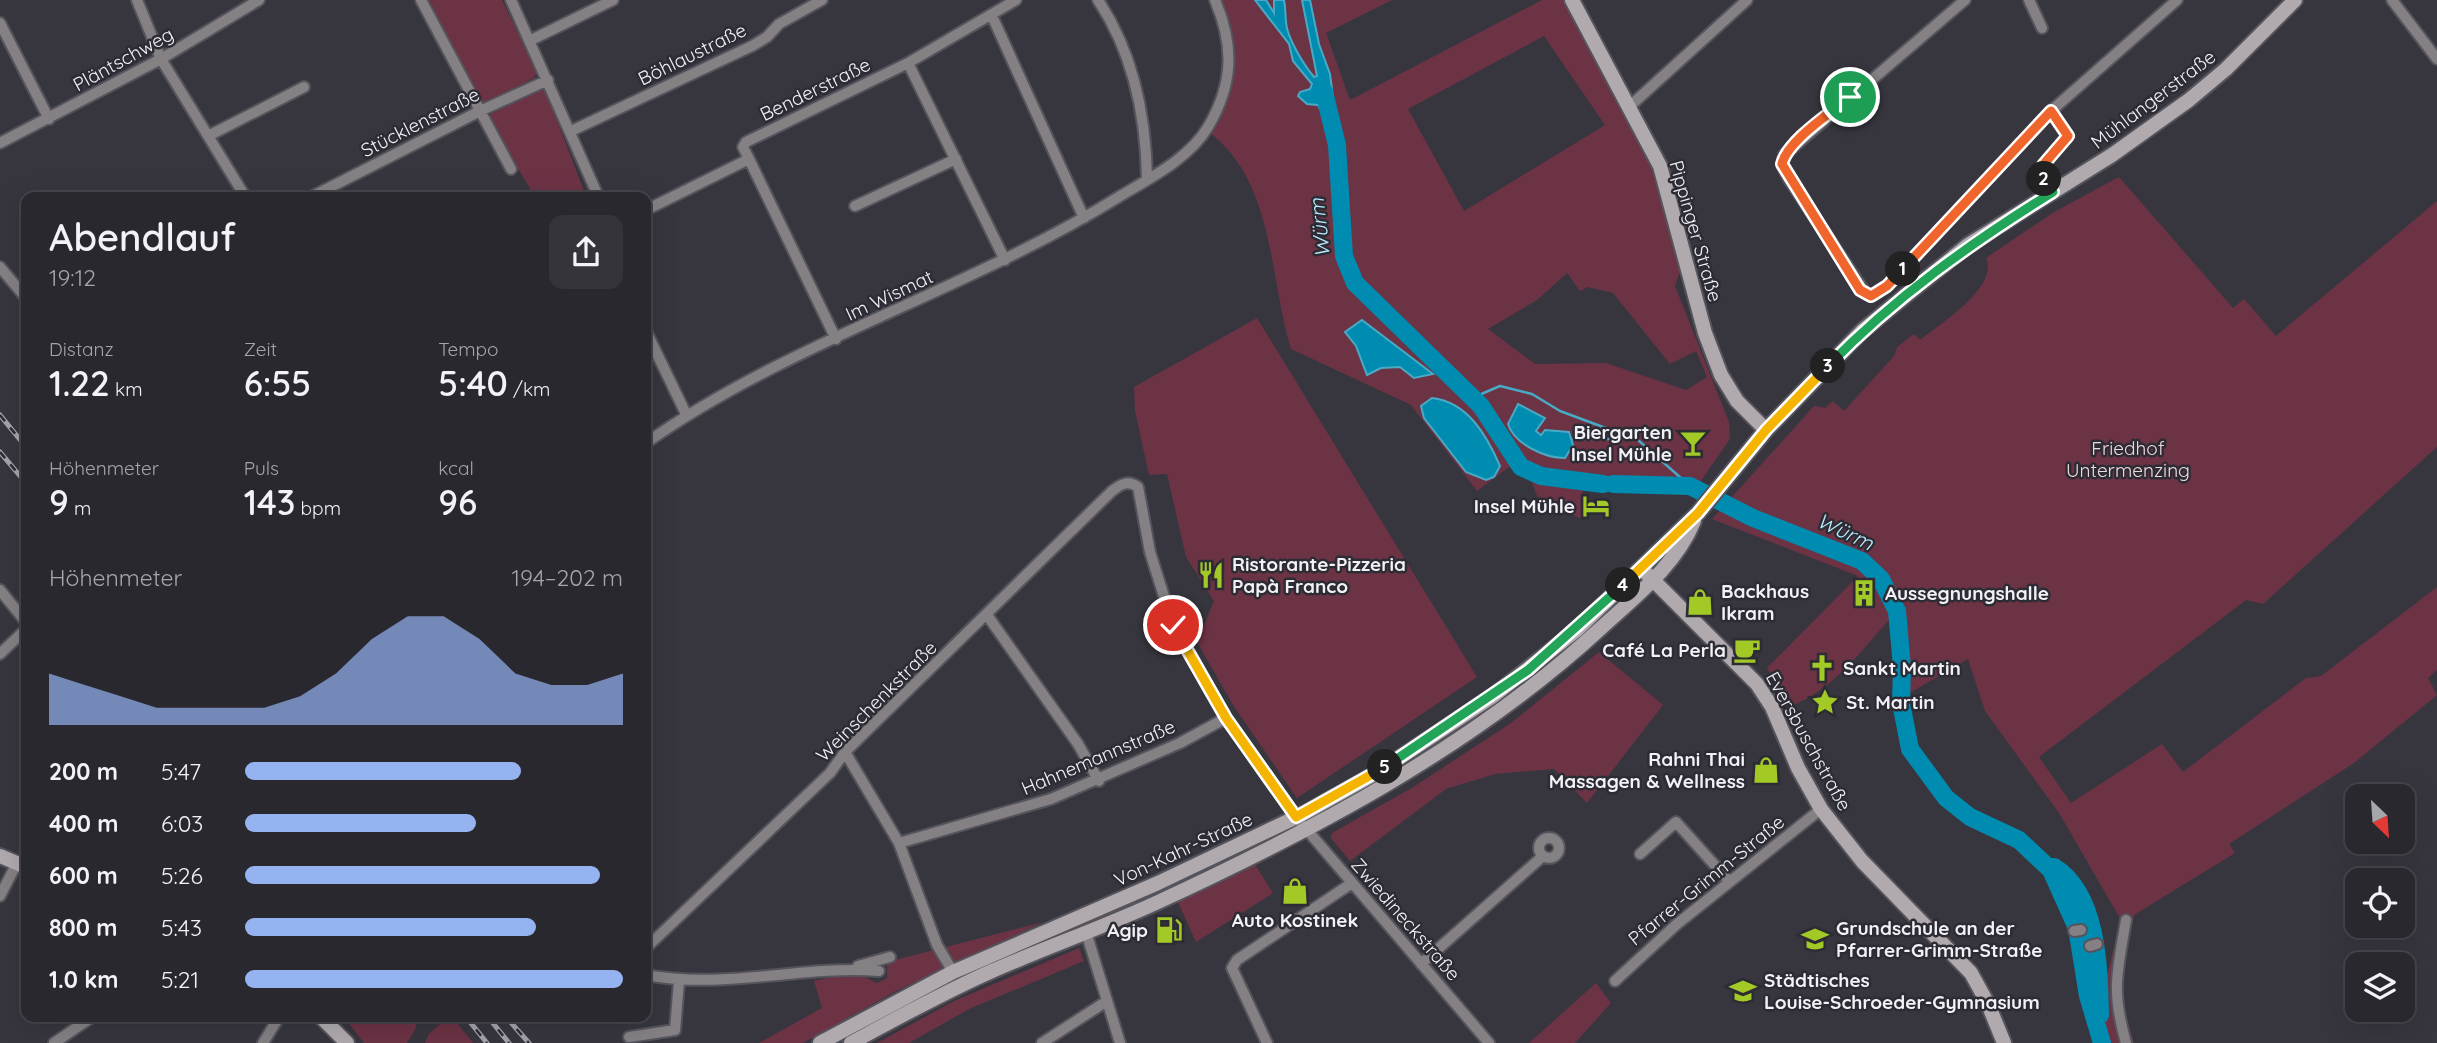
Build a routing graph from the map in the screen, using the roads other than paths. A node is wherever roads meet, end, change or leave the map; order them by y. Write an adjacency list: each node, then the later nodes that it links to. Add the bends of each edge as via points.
1 (137, 0): 21 (street)
2 (260, 0): 21 (street, Pläntschweg)
3 (421, 0): 27 (street)
4 (511, 0): 20 (street)
5 (613, 0): 20 (street)
6 (822, 0): 30 (street, Böhlaustraße, via 779,24 752,46)
7 (1016, 0): 17 (street, Benderstraße)
8 (1098, 0): 36 (street, via 1126,55 1141,101)
9 (1215, 0): 36 (street, Im Wismat, via 1231,59 1222,93 1205,131 1184,155)
10 (1572, 0): 26 (main road, Pippinger Straße)
11 (1748, 0): 26 (street)
12 (1965, 0): 28 (street, via 1784,155 1782,164 1789,179 1866,295 1887,286)
13 (2029, 0): 19 (street)
14 (2177, 0): 28 (street)
15 (2295, 0): 40 (main road, Mühlangerstraße, via 2189,100)
16 (2392, 0): 22 (street)
17 (992, 16): 23 (street, Benderstraße); 43 (street)
18 (0, 23): 29 (street)
19 (2042, 28)
20 (531, 40): 24 (street)
21 (161, 59): 29 (street, Pläntschweg); 31 (street)
22 (2437, 59)
23 (908, 63): 33 (street, Benderstraße, via 746,142 743,147); 34 (street)
24 (548, 80): 27 (street, Stücklenstraße); 30 (street)
25 (304, 87): 31 (street)
26 (1630, 106): 50 (main road, Pippinger Straße, via 1660,166 1705,333 1721,374 1737,401)
27 (480, 111): 35 (street); 38 (street, Stücklenstraße)
28 (2051, 111): 40 (street, via 2068,136 2043,165 2045,184)
29 (49, 119): 32 (street, Pläntschweg)
30 (571, 131): 39 (street)
31 (208, 136): 37 (street)
32 (0, 143)
33 (749, 159): 42 (street); 47 (street)
34 (956, 159): 41 (street); 44 (street)
35 (511, 169)
36 (1147, 179): 43 (street, Im Wismat)
37 (242, 192)
38 (321, 192)
39 (596, 192)
40 (2053, 192): 50 (main road, Mühlangerstraße, via 1943,263 1862,331)
41 (856, 206)
42 (651, 208)
43 (1084, 218): 44 (street, Im Wismat)
44 (1005, 260): 47 (street, Im Wismat)
45 (0, 267): 46 (street)
46 (21, 292)
47 (836, 339): 49 (street, Im Wismat)
48 (651, 342): 49 (street)
49 (687, 414): 51 (street, Im Wismat)
50 (1766, 430): 53 (main road, Von-Kahr-Straße)
51 (651, 439)
52 (1132, 483): 57 (street, Weinschenkstraße, via 1112,491); 61 (street, Zwiedineckstraße, via 1138,487 1150,552 1173,625)
53 (1698, 513): 54 (main road, Von-Kahr-Straße); 55 (main road, Von-Kahr-Straße, via 1685,540)
54 (1641, 568): 55 (main road, Eversbuschstraße); 65 (main road, Von-Kahr-Straße, via 1577,630 1503,689 1375,774)
55 (1653, 580): 64 (main road, Eversbuschstraße, via 1757,684); 66 (main road, Von-Kahr-Straße, via 1574,652 1474,729)
56 (0, 590): 58 (street)
57 (987, 615): 62 (street, Weinschenkstraße); 63 (street)
58 (21, 616)
59 (21, 634): 60 (street)
60 (0, 653)
61 (1226, 718): 63 (street, Hahnemannstraße); 65 (street, Zwiedineckstraße)
62 (845, 752): 67 (street); 78 (street, Weinschenkstraße, via 830,773)
63 (1099, 781): 67 (street, Hahnemannstraße, via 1051,800)
64 (1821, 808): 73 (street, Pfarrer-Grimm-Straße); 101 (main road, Eversbuschstraße, via 1862,861 1971,973)
65 (1296, 817): 66 (street, Zwiedineckstraße); 83 (main road, Von-Kahr-Straße)
66 (1307, 830): 74 (street, Zwiedineckstraße); 77 (main road, Von-Kahr-Straße, via 1160,902)
67 (899, 843): 83 (street, via 937,945)
68 (1640, 853): 73 (street, via 1676,822)
69 (0, 856): 71 (main road)
70 (1543, 856): 80 (street)
71 (21, 865)
72 (21, 866): 75 (street)
73 (1729, 881): 86 (street, Pfarrer-Grimm-Straße)
74 (1352, 883): 80 (street, Zwiedineckstraße); 99 (street, via 1237,960 1232,968)
75 (0, 896)
76 (2126, 920): 102 (street, via 2115,983)
77 (1086, 932): 87 (street); 96 (main road, Von-Kahr-Straße, via 990,972)
78 (651, 943)
79 (890, 957): 81 (street)
80 (1421, 964): 100 (street, Zwiedineckstraße)
81 (849, 968): 82 (street); 85 (street)
82 (879, 971)
83 (953, 972): 95 (main road, Von-Kahr-Straße)
84 (651, 976): 85 (street)
85 (679, 981): 91 (street, via 676,1030)
86 (1615, 981)
87 (1107, 1001): 97 (street); 98 (street)
88 (85, 1022): 92 (street)
89 (276, 1022): 93 (street)
90 (326, 1022): 94 (main road)
91 (629, 1037)
92 (54, 1043)
93 (263, 1043)
94 (346, 1043)
95 (820, 1043)
96 (851, 1043)
97 (1042, 1043)
98 (1120, 1043)
99 (1267, 1043)
100 (1489, 1043)
101 (2004, 1043)
102 (2126, 1043)

